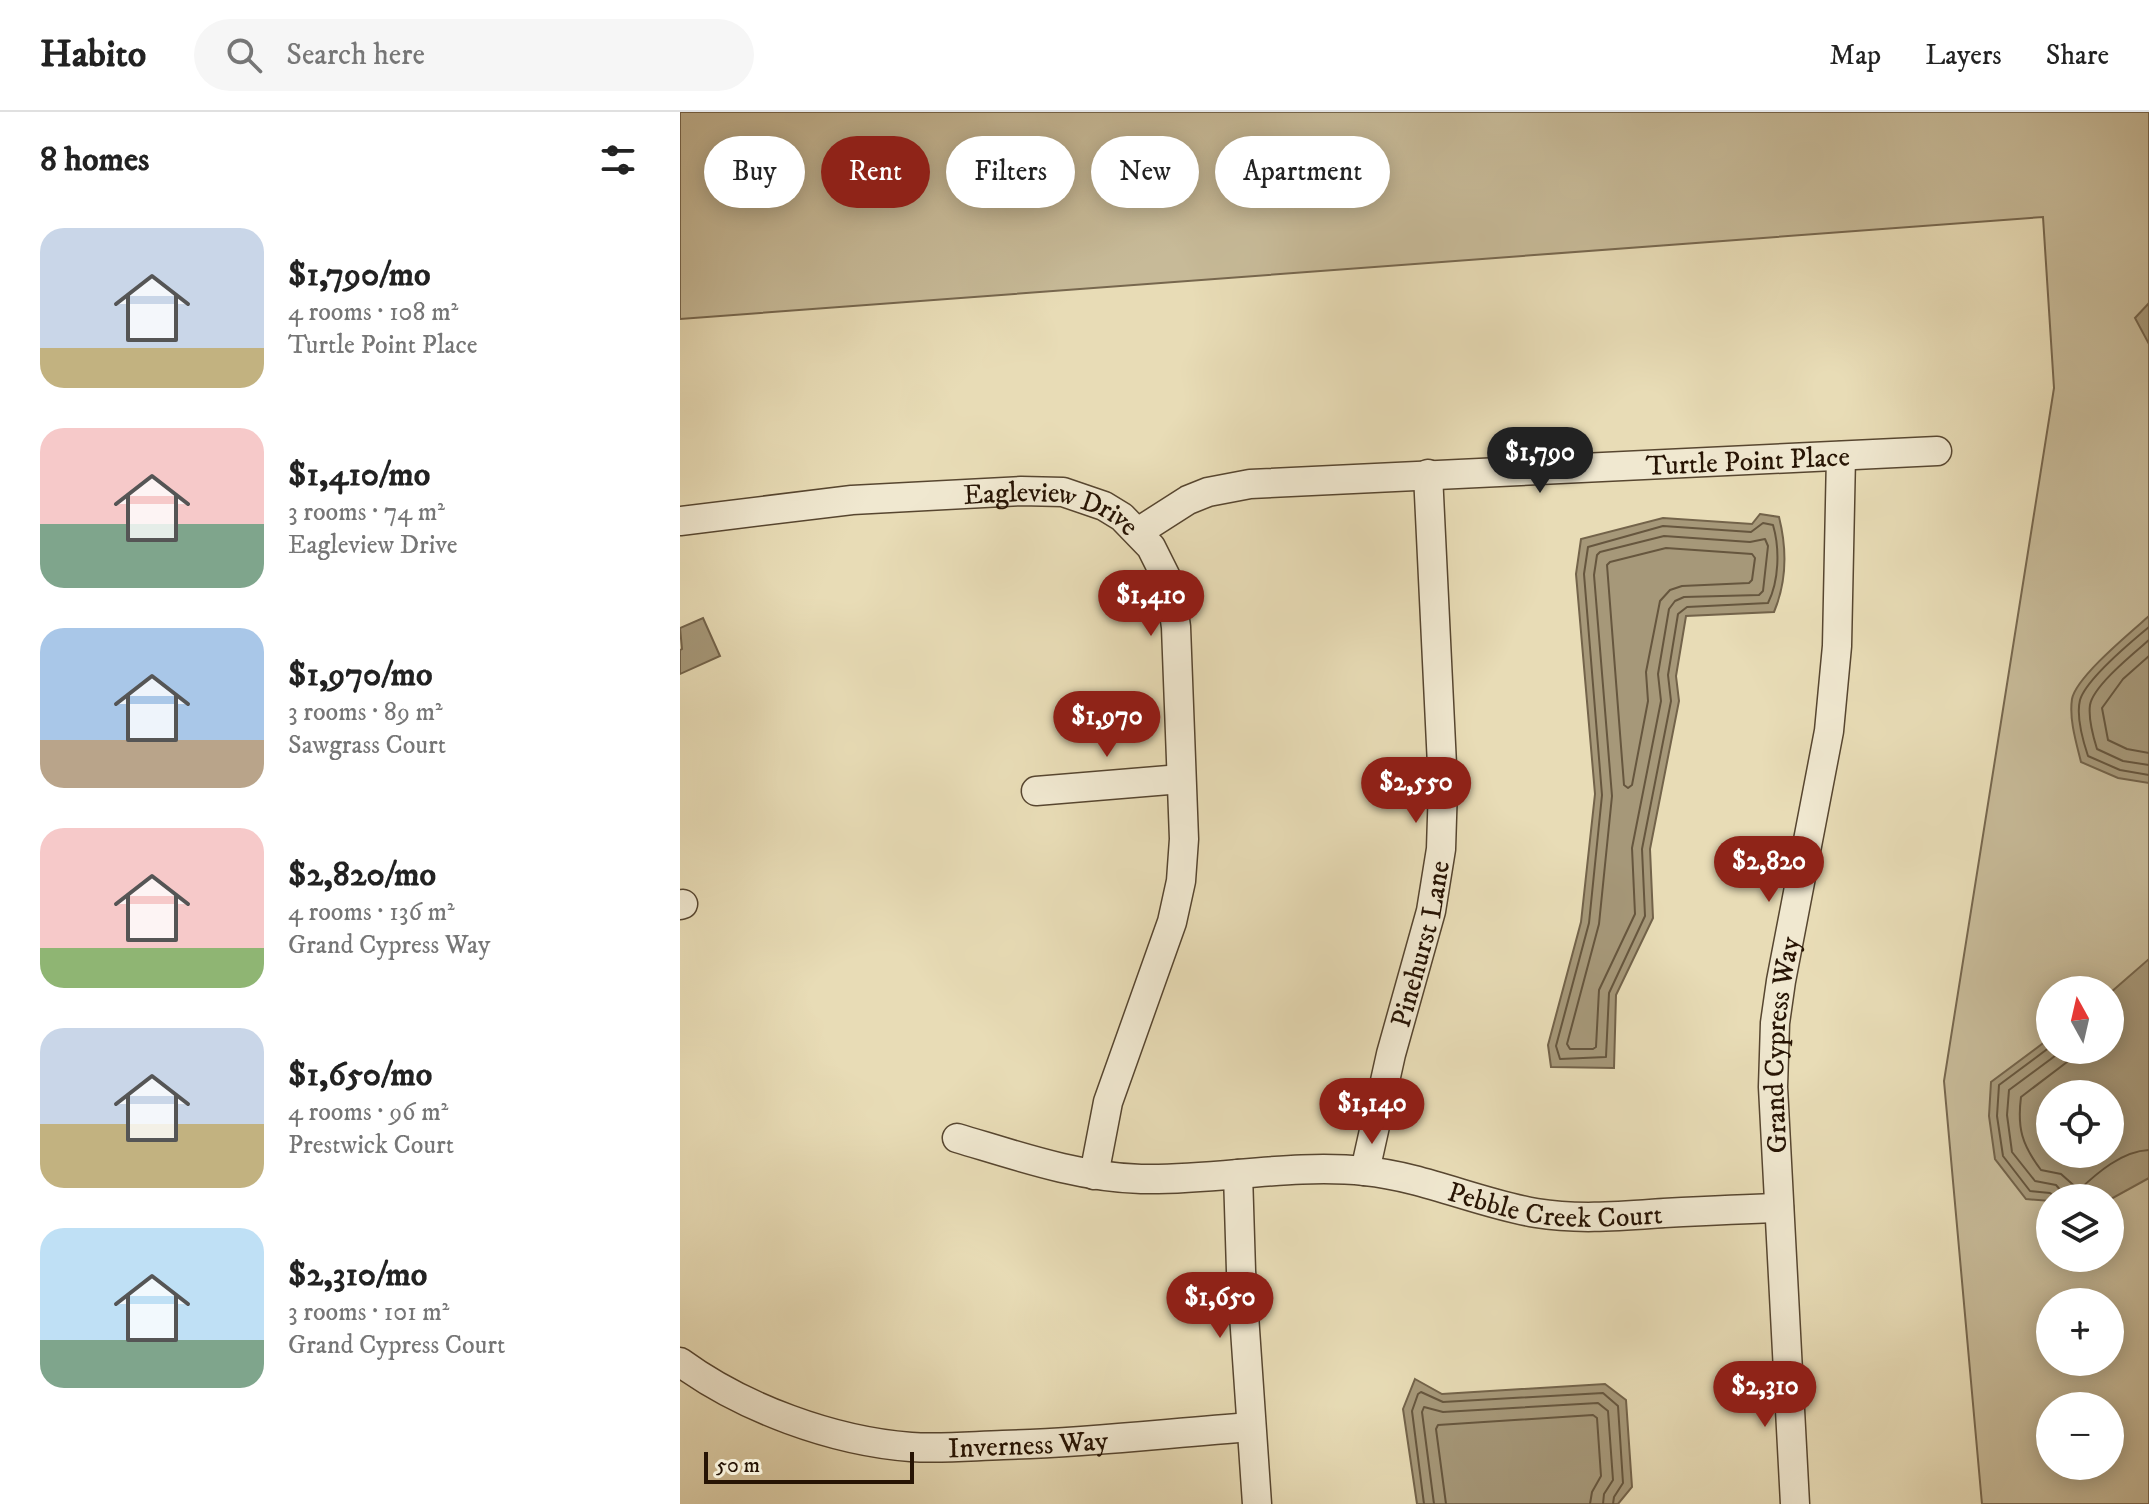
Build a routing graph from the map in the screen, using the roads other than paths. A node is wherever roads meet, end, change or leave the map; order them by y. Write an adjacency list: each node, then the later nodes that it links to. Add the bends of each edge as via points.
1 (1937, 451): 2 (street, Turtle Point Place)
2 (1841, 456): 3 (street, Turtle Point Place); 12 (street, Grand Cypress Way, via 1837,646 1829,731 1775,1023)
3 (1428, 474): 5 (street, Turtle Point Place, via 1236,486 1188,500); 9 (street, Pinehurst Lane, via 1443,786 1441,849 1431,911)
4 (680, 521): 5 (street, Eagleview Drive, via 852,500 1063,492 1104,506)
5 (1138, 532): 6 (street, Eagleview Drive, via 1162,565 1174,606)
6 (1181, 779): 7 (street); 11 (street, Eagleview Drive, via 1184,839 1172,922 1108,1102)
7 (1036, 791)
8 (957, 1138): 11 (street, Pebble Creek Court)
9 (1365, 1171): 10 (street, Pebble Creek Court); 12 (street, Pebble Creek Court, via 1416,1179 1538,1213 1601,1217)
10 (1238, 1174): 11 (street, Pebble Creek Court, via 1142,1179); 14 (street)
11 (1094, 1175)
12 (1779, 1208): 16 (street, Grand Cypress Way)
13 (680, 1362): 14 (street, Inverness Way, via 746,1402 826,1431 911,1447 1039,1444)
14 (1251, 1427): 15 (street)
15 (1257, 1504)
16 (1795, 1504)

